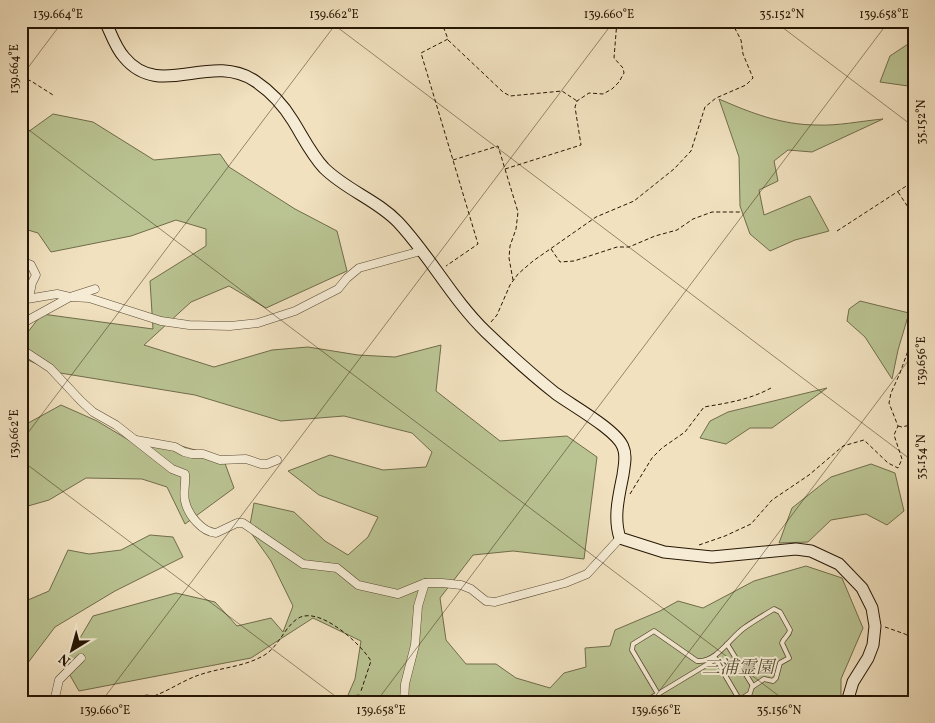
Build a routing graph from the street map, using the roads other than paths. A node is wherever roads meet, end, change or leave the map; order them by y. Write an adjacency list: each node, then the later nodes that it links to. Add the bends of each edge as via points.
1 (105, 21): 2 (street, via 124,57 140,72 157,77 222,70 254,80 278,101 324,169 391,215)
2 (421, 251): 5 (street, via 359,268 338,289 295,311 258,323 189,325 161,321 89,298); 11 (street, via 464,309 485,331 523,367 616,436 623,446 625,459 616,527)
3 (21, 261): 6 (street, via 31,265 36,275)
4 (95, 290): 5 (street)
5 (70, 298): 6 (street, via 57,294); 7 (street)
6 (25, 299)
7 (21, 324)
8 (21, 349): 9 (street, via 50,368 93,412)
9 (135, 440): 10 (street, via 176,447 184,452 220,460 267,464); 12 (street, via 172,469 185,474 185,500 197,524 213,533 243,523 302,564 337,568 358,585 387,593 398,594)
10 (277, 460)
11 (620, 538): 12 (street, via 587,574 565,584 495,602 486,601 461,585); 24 (street, via 664,552 712,557 796,549 810,551 839,564 862,588 872,608 875,626 868,658 853,682)
12 (425, 584): 21 (street, via 418,606 415,644)
13 (727, 644): 14 (lane); 16 (lane); 16 (lane, via 774,609 780,612 790,630 782,643 790,658 780,664 773,681 764,679)
14 (714, 657): 17 (lane); 17 (lane, via 696,661 654,632 633,644 632,650); 19 (lane)
15 (81, 658): 20 (street, via 59,680)
16 (753, 686): 18 (lane)
17 (658, 694): 22 (lane, via 651,698)
18 (749, 694): 19 (lane); 23 (lane)
19 (737, 701)
20 (54, 702)
21 (404, 702)
22 (653, 702)
23 (747, 702)
24 (846, 702)

